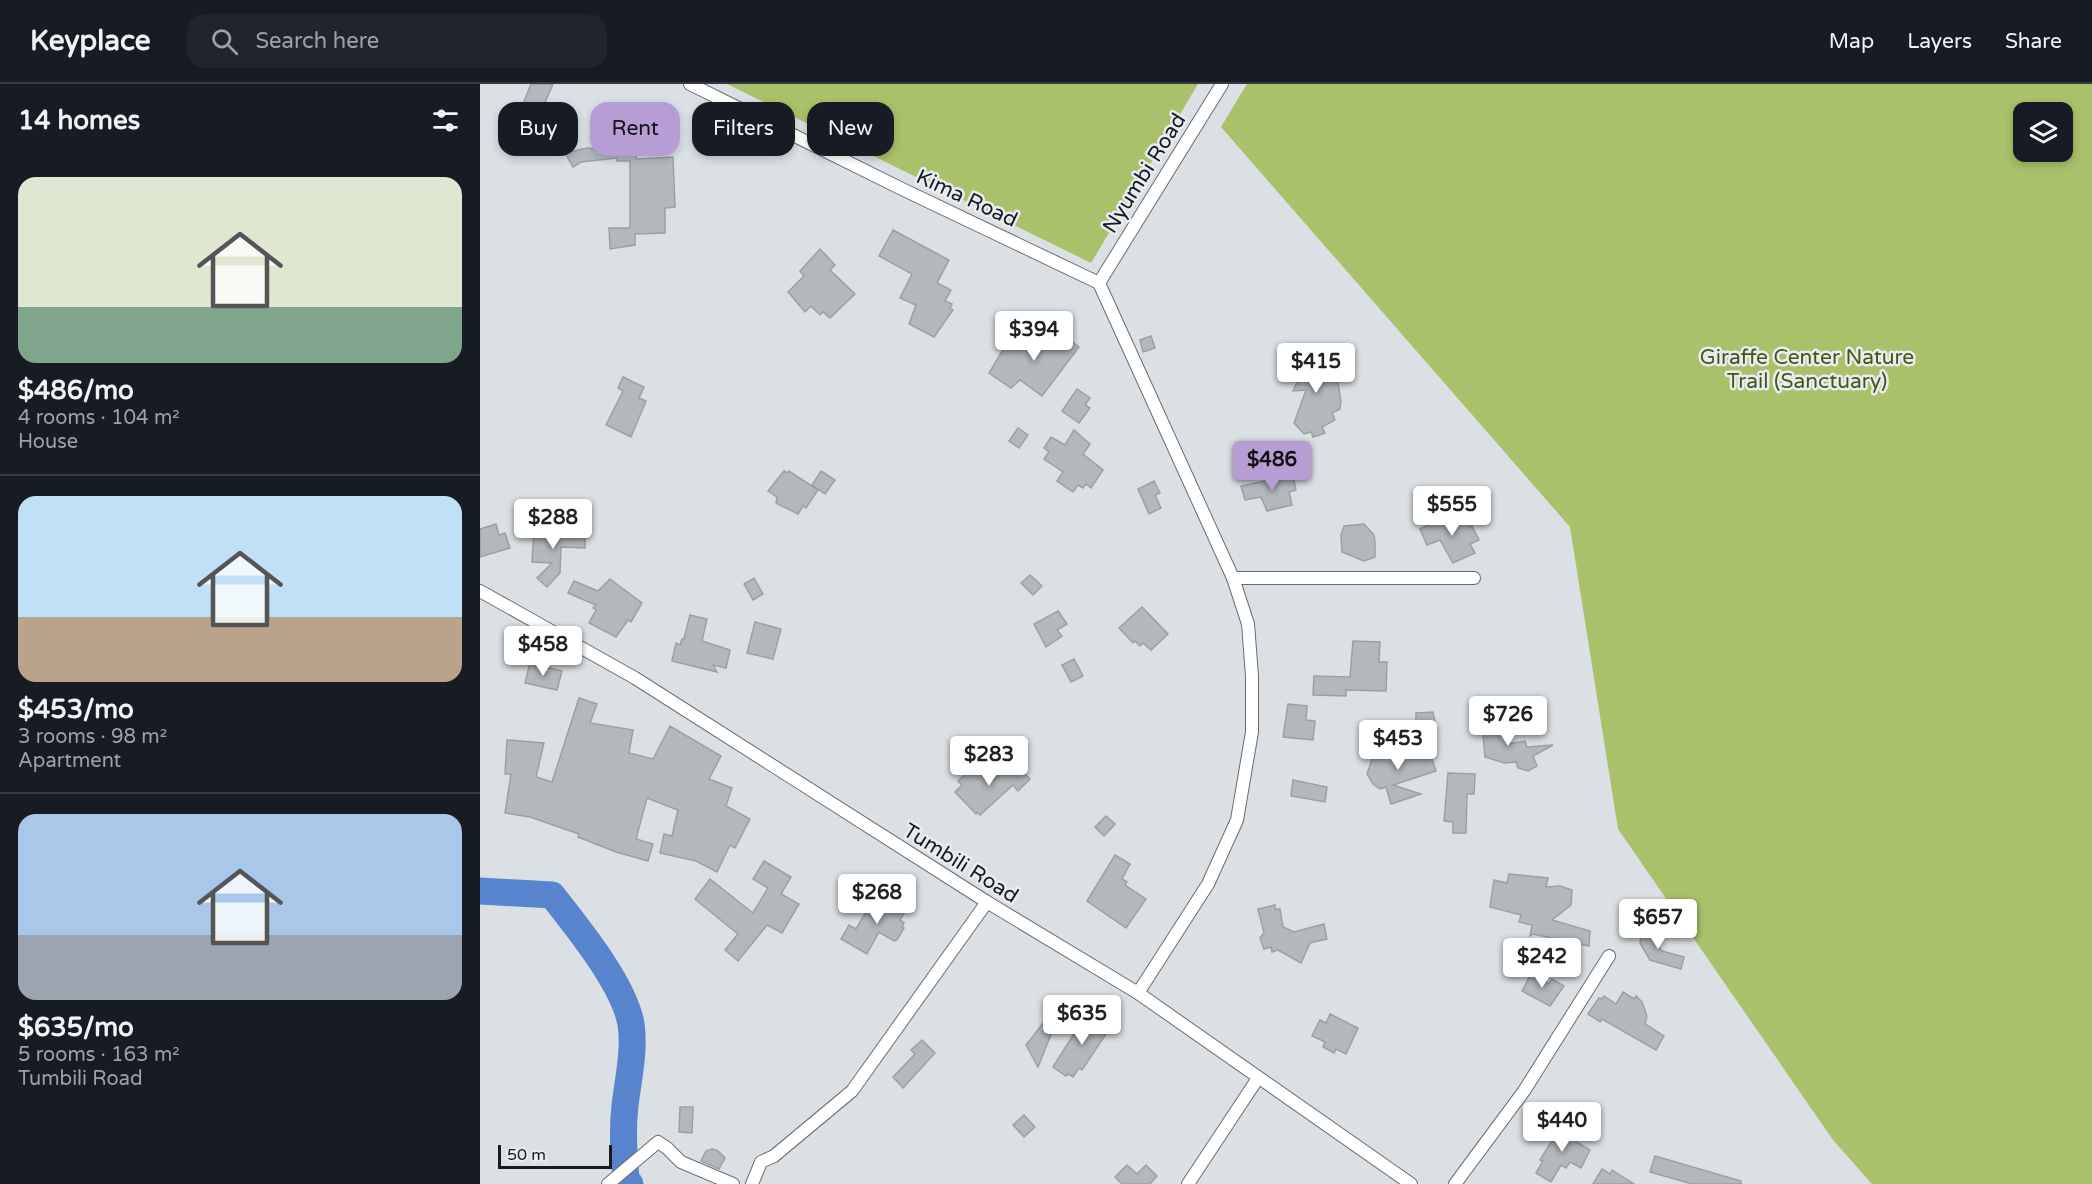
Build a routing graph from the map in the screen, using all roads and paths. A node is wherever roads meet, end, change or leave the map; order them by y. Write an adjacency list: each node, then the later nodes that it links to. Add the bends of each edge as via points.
1 (690, 84): 3 (street, Kima Road)
2 (1222, 84): 3 (street, Nyumbi Road)
3 (1099, 283): 4 (street)
4 (1233, 578): 5 (street); 9 (street, via 1248,624 1252,676 1252,732 1237,820 1208,884)
5 (1474, 578)
6 (480, 591): 7 (street, Tumbili Road, via 635,678)
7 (987, 902): 9 (street, Tumbili Road); 13 (street, via 852,1091 774,1156 761,1162)
8 (1609, 956): 16 (street, via 1524,1091)
9 (1138, 993): 10 (street, Tumbili Road)
10 (1258, 1078): 14 (street); 15 (street, Tumbili Road)
11 (608, 1184): 12 (street, via 658,1142 681,1162)
12 (733, 1184)
13 (752, 1184)
14 (1188, 1184)
15 (1412, 1184)
16 (1455, 1184)

